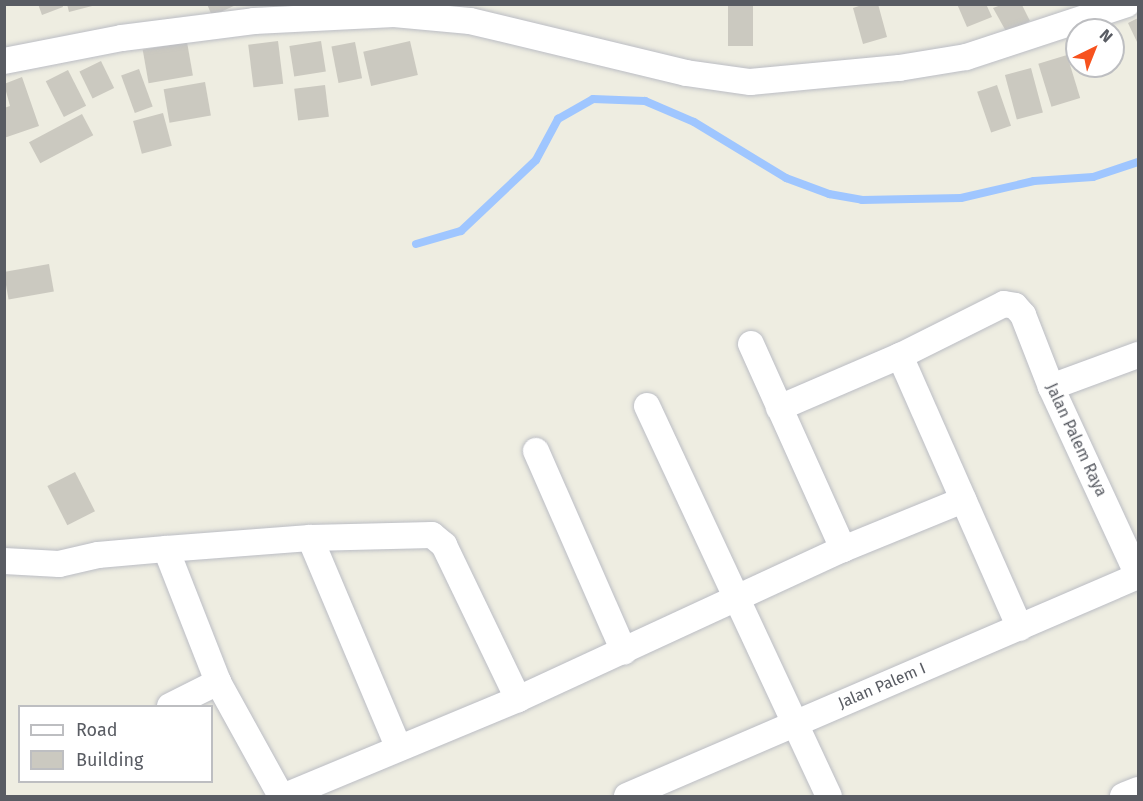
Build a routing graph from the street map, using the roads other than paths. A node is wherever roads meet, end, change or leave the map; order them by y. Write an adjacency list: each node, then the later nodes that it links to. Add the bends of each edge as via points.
1 (1126, 4): 2 (street, via 966,57 900,68 750,82 686,73 470,21)
2 (320, 11): 3 (street, via 123,38)
3 (4, 61)
4 (751, 344): 9 (street)
5 (1138, 355): 7 (street)
6 (900, 356): 7 (street, Jalan Palem Raya, via 1004,304 1015,306 1023,315); 9 (street); 11 (street)
7 (1051, 387): 16 (street, Jalan Palem Raya)
8 (647, 406): 17 (street)
9 (779, 408): 14 (street)
10 (536, 451): 19 (street)
11 (963, 500): 14 (street); 18 (street)
12 (310, 538): 13 (street); 21 (street, via 438,538); 24 (street)
13 (166, 549): 15 (street, via 98,555 59,564); 20 (street)
14 (843, 549): 17 (street)
15 (4, 561)
16 (1138, 576): 18 (street, Jalan Palem I)
17 (738, 600): 19 (street); 23 (street)
18 (1020, 628): 23 (street, Jalan Palem I)
19 (624, 651): 21 (street)
20 (218, 682): 22 (street); 27 (street)
21 (518, 699): 24 (street)
22 (172, 705)
23 (797, 722): 25 (street, Jalan Palem I); 29 (street)
24 (398, 746): 27 (street)
25 (660, 790): 28 (street, Jalan Palem I)
26 (1138, 790): 30 (street)
27 (283, 796)
28 (627, 796)
29 (829, 796)
30 (1124, 796)

